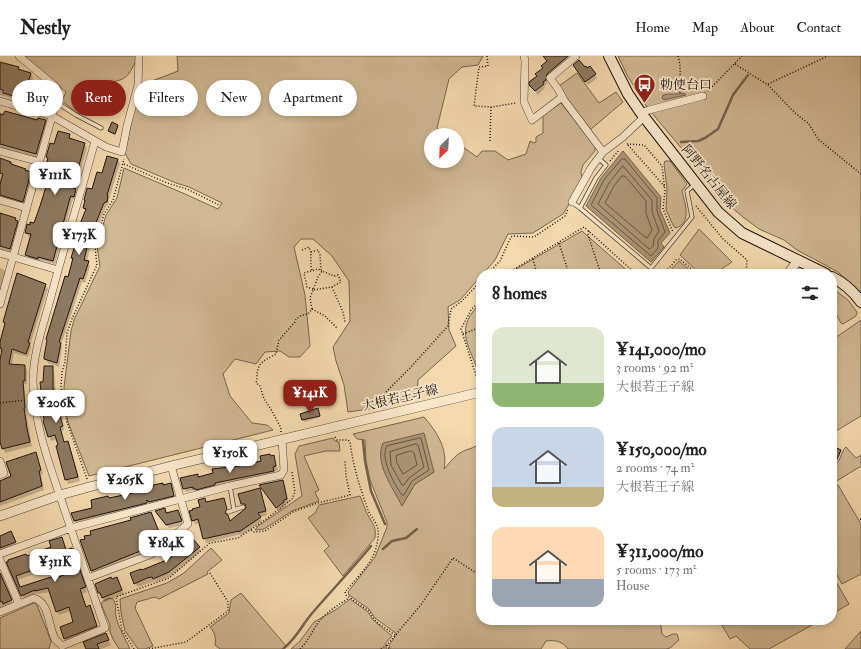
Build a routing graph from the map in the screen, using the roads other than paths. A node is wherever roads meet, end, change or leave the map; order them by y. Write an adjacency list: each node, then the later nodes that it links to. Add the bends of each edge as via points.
1 (19, 56): 6 (street)
2 (139, 56): 15 (street, via 138,85 122,152)
3 (524, 56): 8 (street, via 524,102 532,120)
4 (576, 56): 8 (street, via 550,78)
5 (610, 56): 12 (main road, 阿野名古屋線, via 628,94)
6 (48, 80)
7 (703, 96): 12 (street, via 649,110)
8 (562, 97): 17 (street)
9 (0, 101): 10 (street)
10 (12, 104)
11 (63, 107): 14 (lane)
12 (642, 115): 17 (street, via 623,137); 20 (main road, 阿野名古屋線)
13 (52, 116): 15 (street); 19 (street)
14 (101, 128)
15 (96, 142): 30 (street)
16 (0, 150): 19 (street)
17 (603, 152): 18 (street)
18 (598, 158): 22 (street); 24 (lane, via 606,165)
19 (40, 162): 23 (street)
20 (696, 184): 24 (lane, via 687,191 692,217 651,268); 27 (main road, 阿野名古屋線, via 718,212 742,233)
21 (0, 200): 23 (street)
22 (572, 202): 24 (lane)
23 (27, 208): 26 (street)
24 (580, 208)
25 (0, 254): 26 (street)
26 (14, 258): 30 (street); 33 (street)
27 (798, 260): 28 (street); 29 (main road, 阿野名古屋線)
28 (792, 269)
29 (816, 269)
30 (58, 270): 40 (street, via 35,362 33,380 40,432)
31 (837, 280): 32 (main road)
32 (861, 302)
33 (0, 304)
34 (476, 393): 35 (street, 大根若王子線)
35 (282, 436): 37 (street, 大根若王子線); 39 (street, via 284,470 281,475)
36 (0, 461): 38 (street, via 4,473)
37 (171, 466): 40 (street, 大根若王子線); 41 (street)
38 (0, 475)
39 (230, 486): 41 (street); 43 (lane)
40 (60, 495): 45 (street, 大根若王子線); 46 (street)
41 (181, 500): 46 (street); 49 (street, via 188,524 152,554)
42 (243, 507): 43 (lane)
43 (234, 510): 44 (lane)
44 (228, 512)
45 (0, 516)
46 (70, 528): 47 (street); 49 (street)
47 (0, 554)
48 (0, 560): 50 (street)
49 (88, 578): 50 (street, via 105,628 62,646 55,639 44,604 34,598)
50 (19, 604): 51 (street)
51 (0, 612)

